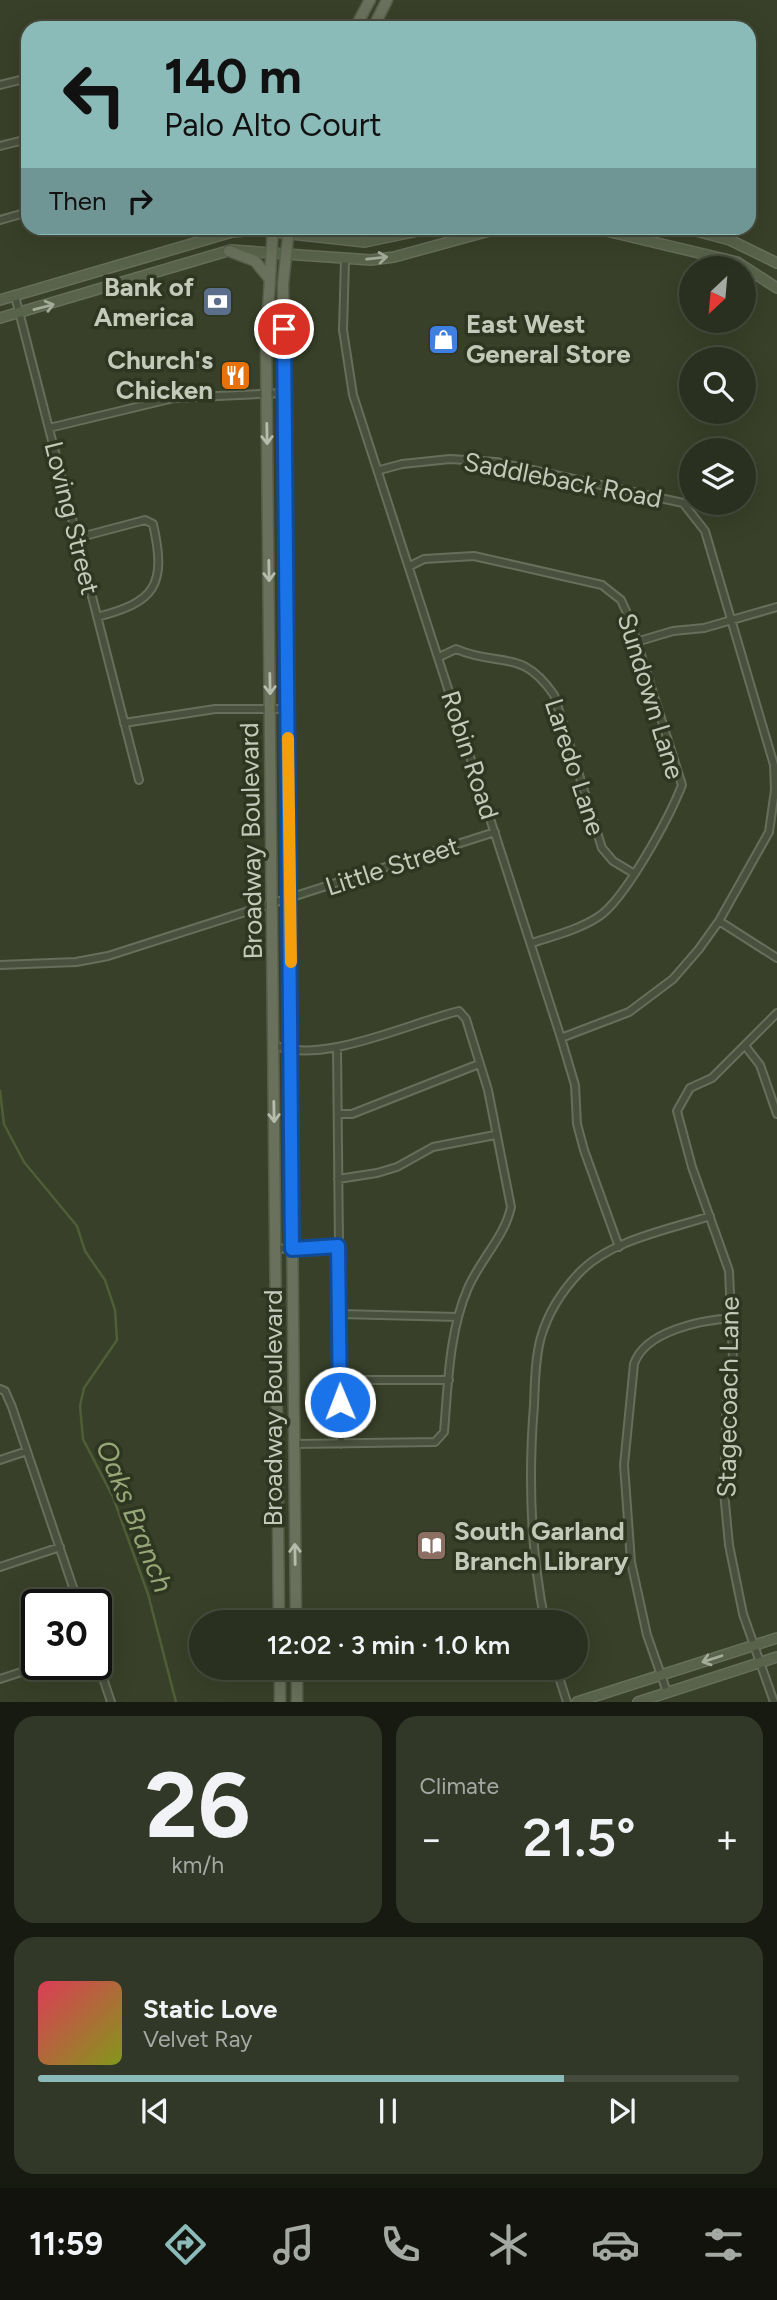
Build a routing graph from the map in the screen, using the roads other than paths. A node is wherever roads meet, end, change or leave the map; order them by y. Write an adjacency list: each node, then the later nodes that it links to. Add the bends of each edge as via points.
1 (370, 0): 3 (main road)
2 (387, 0): 4 (main road)
3 (359, 21)
4 (376, 21)
5 (21, 80): 6 (street)
6 (0, 85)
7 (21, 141): 8 (street)
8 (0, 146)
9 (21, 214): 10 (street)
10 (0, 220)
11 (217, 235): 23 (main road)
12 (272, 235): 20 (main road, Broadway Boulevard)
13 (288, 235): 21 (main road, Broadway Boulevard)
14 (317, 235): 15 (main road, via 365,242)
15 (398, 235)
16 (474, 235): 22 (main road, one-way to 16, via 394,257)
17 (623, 235): 27 (main road, via 737,262)
18 (711, 235): 24 (main road)
19 (229, 251): 20 (main road); 25 (main road, via 255,261); 26 (main road)
20 (270, 251): 21 (main road); 25 (main road, Broadway Boulevard)
21 (285, 254): 22 (main road); 33 (main road, Broadway Boulevard)
22 (345, 260): 35 (street, Robin Road, via 343,330 354,395)
23 (124, 263): 26 (main road); 28 (main road)
24 (777, 263)
25 (268, 277): 32 (main road, Broadway Boulevard)
26 (130, 282): 30 (main road, one-way to 26)
27 (776, 285)
28 (15, 296): 29 (main road); 30 (street, Loving Street)
29 (0, 300)
30 (19, 314): 31 (main road); 34 (street, Loving Street)
31 (0, 318)
32 (267, 393): 33 (street); 34 (street, via 174,397); 36 (main road, Broadway Boulevard, one-way to 36)
33 (284, 393): 37 (main road, Broadway Boulevard)
34 (49, 428): 38 (street, Loving Street)
35 (380, 470): 39 (street, Robin Road); 42 (street, Saddleback Road, via 450,459 496,462 682,503 705,531)
36 (268, 503): 37 (main road); 45 (main road, Broadway Boulevard, one-way to 45)
37 (285, 503): 46 (main road, Broadway Boulevard)
38 (77, 538): 41 (street, Loving Street); 41 (street, via 134,522 153,524 154,588 145,600 128,609)
39 (410, 566): 43 (street, Sundown Lane, via 424,559 474,556 601,585 621,600); 44 (street, Robin Road)
40 (777, 607): 42 (street)
41 (97, 617): 47 (street, Loving Street)
42 (732, 621): 43 (street); 53 (street, Saddleback Road, via 767,736 775,790 769,832)
43 (636, 642): 50 (street, Sundown Lane, via 682,785)
44 (439, 657): 49 (street, Robin Road); 50 (street, Laredo Lane, via 456,649 527,665 541,677 554,695 602,848)
45 (270, 709): 46 (street); 47 (street, via 215,709); 52 (main road, Broadway Boulevard)
46 (288, 709): 51 (main road, Broadway Boulevard)
47 (124, 723): 48 (street, Loving Street)
48 (139, 780)
49 (495, 832): 51 (street, Little Street); 54 (street, Robin Road)
50 (633, 873): 54 (street, Sundown Lane, via 599,917)
51 (290, 900): 52 (street, Little Street); 62 (main road, Broadway Boulevard)
52 (272, 906): 56 (street, Little Street, via 108,956); 59 (main road, Broadway Boulevard)
53 (719, 921): 55 (street); 58 (street, Saddleback Road, via 673,979 651,996 629,1012)
54 (532, 943): 58 (street, Robin Road)
55 (777, 958)
56 (0, 965)
57 (777, 1013): 60 (street, Stagecoach Lane)
58 (561, 1038): 70 (street, Robin Road, via 575,1085 577,1124)
59 (271, 1044): 62 (street); 71 (main road, Broadway Boulevard, one-way to 71)
60 (746, 1047): 65 (street, via 760,1065); 68 (street, Stagecoach Lane, via 712,1079 690,1088 677,1111)
61 (337, 1048): 62 (street); 63 (street, via 459,1011 466,1019); 64 (street)
62 (291, 1052): 72 (main road, Broadway Boulevard)
63 (480, 1064): 64 (street, via 352,1114); 66 (street)
64 (339, 1114): 67 (street)
65 (777, 1114)
66 (495, 1135): 67 (street, via 433,1147 397,1167); 74 (street, via 509,1189 510,1214 481,1261)
67 (338, 1179): 69 (street)
68 (710, 1216): 70 (street); 75 (street, Stagecoach Lane, via 729,1271)
69 (338, 1246): 72 (street); 73 (street)
70 (618, 1247): 88 (street, via 580,1271 559,1296 541,1338 529,1470 532,1548)
71 (274, 1249): 72 (street); 86 (main road, Broadway Boulevard)
72 (292, 1249): 79 (main road, Broadway Boulevard)
73 (340, 1314): 74 (street); 76 (street)
74 (458, 1318): 77 (street)
75 (733, 1318): 90 (street, Stagecoach Lane, via 724,1492 729,1545); 94 (street, via 647,1342 634,1364 624,1465 631,1562)
76 (339, 1380): 77 (street); 80 (street)
77 (449, 1380): 80 (street, via 444,1432 435,1442)
78 (0, 1389): 81 (street, via 12,1407)
79 (295, 1444): 80 (street); 87 (main road, Broadway Boulevard, one-way to 79)
80 (341, 1444)
81 (27, 1451): 82 (street); 83 (street)
82 (0, 1460)
83 (60, 1547): 84 (street); 85 (street)
84 (0, 1567)
85 (74, 1589)
86 (279, 1610)
87 (296, 1610)
88 (543, 1610)
89 (777, 1638): 90 (main road)
90 (754, 1646): 92 (street, Stagecoach Lane); 94 (main road, one-way to 94)
91 (777, 1657): 92 (main road)
92 (761, 1662): 100 (main road); 107 (street, Stagecoach Lane)
93 (21, 1672): 95 (street)
94 (661, 1675): 100 (street); 105 (main road)
95 (0, 1679)
96 (104, 1680): 101 (street)
97 (280, 1680): 102 (main road)
98 (297, 1680): 103 (main road)
99 (560, 1680): 104 (street)
100 (667, 1692): 106 (main road)
101 (111, 1702)
102 (280, 1702)
103 (297, 1702)
104 (567, 1702)
105 (577, 1702)
106 (638, 1702)
107 (774, 1702)

